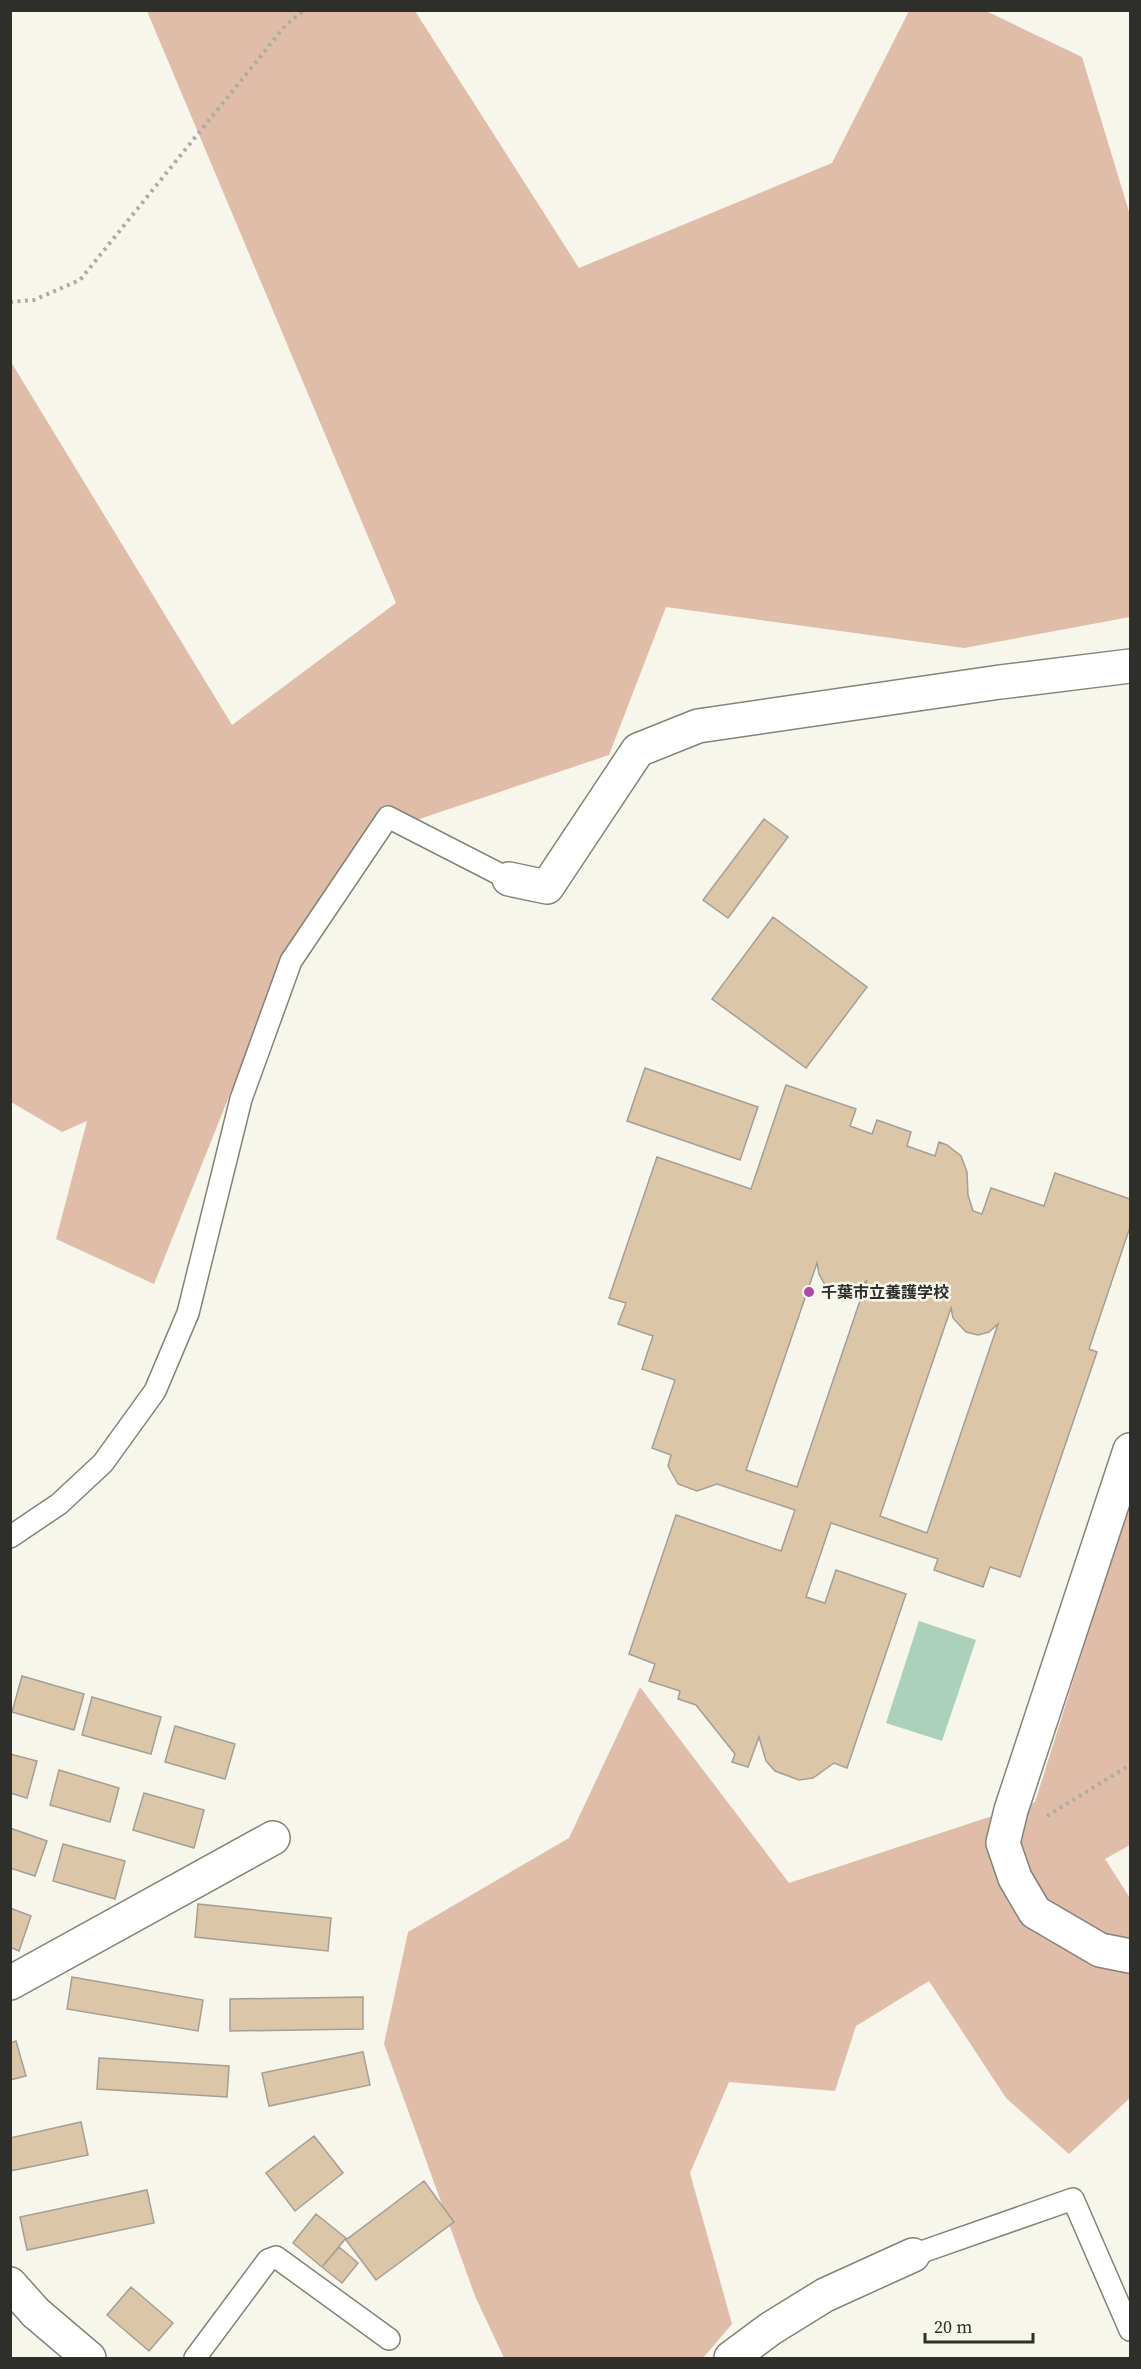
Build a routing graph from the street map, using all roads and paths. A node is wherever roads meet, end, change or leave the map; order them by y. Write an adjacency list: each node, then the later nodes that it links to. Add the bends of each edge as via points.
1 (304, 10): 2 (path, via 285,26 80,280 34,300)
2 (10, 302)
3 (1131, 666): 4 (street, via 698,726 638,750 547,887)
4 (509, 879): 6 (lane, via 388,817 291,961 240,1099 188,1313 155,1391 104,1462 59,1504)
5 (1131, 1450): 9 (street)
6 (10, 1537)
7 (1131, 1765): 9 (path)
8 (273, 1838): 11 (street)
9 (1003, 1843): 10 (street, via 1015,1878 1035,1912 1100,1950)
10 (1131, 1956)
11 (10, 1983)
12 (913, 2255): 14 (lane, via 1073,2199); 18 (street, via 825,2295)
13 (10, 2284): 16 (street, via 36,2313)
14 (1131, 2330)
15 (389, 2339): 17 (lane, via 276,2257 268,2260)
16 (89, 2358)
17 (195, 2358)
18 (731, 2358)

